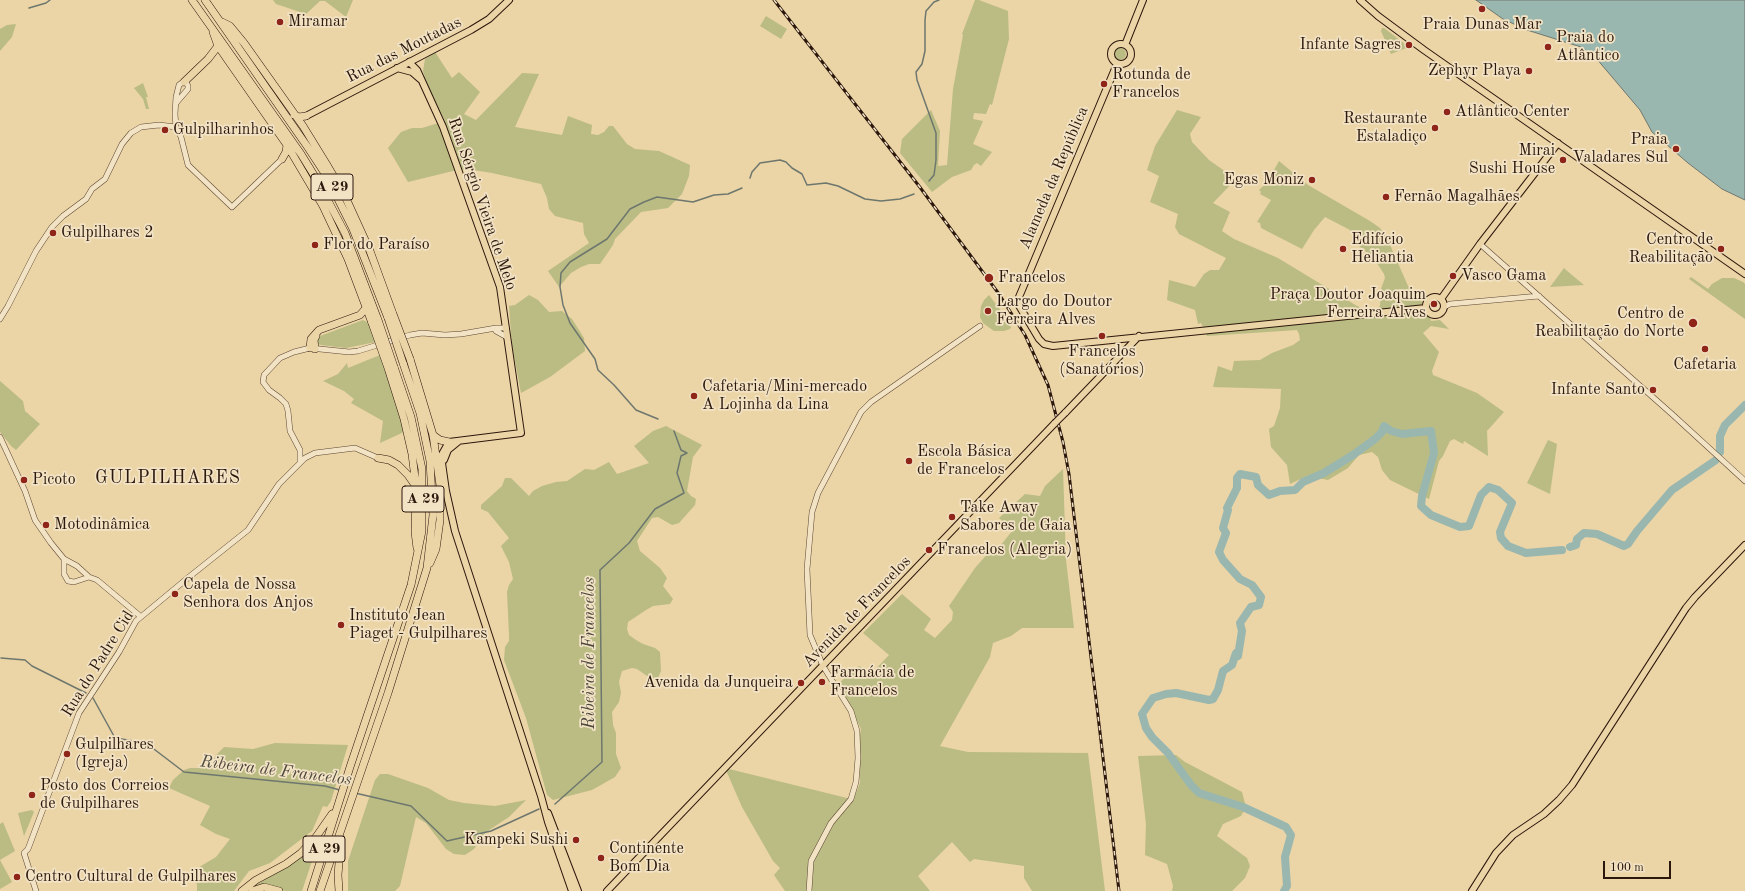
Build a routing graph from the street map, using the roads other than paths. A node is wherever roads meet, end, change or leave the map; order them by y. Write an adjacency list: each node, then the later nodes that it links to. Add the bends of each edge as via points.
1 (192, 0): 6 (highway, A 29)
2 (205, 0): 14 (highway, A 29, via 220,21 230,26)
3 (509, 0): 9 (main road, Rua das Moutadas, via 489,19)
4 (1143, 0): 7 (main road)
5 (1360, 0): 25 (main road, via 1402,34)
6 (213, 30): 8 (highway, A 29); 10 (highway, A 29)
7 (1125, 45): 13 (main road, via 1130,50 1130,58 1125,64); 13 (main road, via 1117,45 1111,50 1111,58)
8 (218, 46): 10 (highway, A 29); 11 (highway)
9 (423, 55): 12 (main road, Rua das Moutadas); 16 (main road)
10 (227, 56): 11 (highway); 17 (highway, A 29)
11 (208, 59): 18 (highway)
12 (410, 62): 15 (main road, Rua das Moutadas); 16 (main road)
13 (1117, 64): 45 (main road, Alameda da República, via 1018,304 1044,344 1053,346)
14 (256, 66): 21 (highway, A 29); 36 (highway, A 29, via 326,175)
15 (397, 68): 16 (main road, Rua Sérgio Vieira de Melo); 22 (main road, Rua das Moutadas)
16 (414, 71): 37 (main road, Rua Sérgio Vieira de Melo, via 422,81 443,127 500,287)
17 (243, 76): 26 (highway, A 29); 39 (highway, A 29, via 301,154 329,203 355,257)
18 (182, 85): 19 (street); 19 (street, via 188,86); 20 (street)
19 (184, 91): 20 (street)
20 (176, 103): 24 (street)
21 (294, 115): 22 (highway); 23 (highway, A 29)
22 (306, 116): 23 (highway)
23 (302, 126): 36 (highway, A 29, via 344,194 370,251)
24 (176, 127): 27 (street, via 188,165 232,207); 38 (street, via 141,127 131,133 122,144 105,179 92,189 86,199 52,227)
25 (1558, 143): 29 (main road); 30 (main road)
26 (287, 145): 27 (highway); 28 (highway, A 29)
27 (282, 159): 28 (highway)
28 (296, 159): 34 (highway, A 29, via 327,213)
29 (1480, 244): 31 (street); 32 (main road)
30 (1745, 274)
31 (1539, 296): 33 (street, via 1450,304); 59 (street)
32 (1441, 299): 33 (main road); 35 (main road, via 1430,298)
33 (1444, 307): 35 (main road, via 1437,315)
34 (366, 308): 39 (highway, A 29); 46 (highway, via 360,315 318,330 311,339)
35 (1426, 308): 43 (main road)
36 (391, 316): 48 (highway, A 29, bridge)
37 (505, 318): 41 (main road, Rua Sérgio Vieira de Melo); 42 (street)
38 (0, 319)
39 (374, 320): 46 (highway, via 363,317 320,332); 49 (highway, A 29, bridge)
40 (980, 326): 71 (street, via 871,402 861,412 818,493 812,512 807,569 810,635)
41 (506, 328): 42 (street); 44 (main road, Rua Sérgio Vieira de Melo)
42 (496, 329): 44 (street); 46 (street, via 445,335 422,333 349,352)
43 (1139, 336): 45 (main road); 47 (main road, Avenida de Francelos)
44 (507, 337): 52 (main road, Rua Sérgio Vieira de Melo, via 521,433)
45 (1118, 338): 47 (main road)
46 (312, 348): 54 (street, via 280,358 264,375 263,382 286,404 290,431)
47 (1126, 350): 71 (main road, Avenida de Francelos, bridge)
48 (406, 361): 50 (highway, A 29); 65 (highway, A 29, via 430,461 433,515)
49 (391, 368): 60 (highway, A 29, via 414,462); 62 (highway, A 29, via 411,417 422,469 423,514)
50 (433, 435): 53 (highway); 65 (highway, A 29, via 440,485 440,520 436,549)
51 (0, 437): 63 (street, via 25,491 35,520)
52 (459, 441): 53 (main road); 58 (main road, via 448,450)
53 (449, 442): 58 (main road, via 441,456)
54 (300, 450): 55 (street); 57 (street)
55 (310, 455): 56 (street, Rua do Padre Cid, via 355,448); 57 (street, Rua do Padre Cid)
56 (378, 458): 60 (highway, via 398,465)
57 (300, 461): 70 (street, Rua do Padre Cid, via 273,493 248,530)
58 (442, 464): 72 (main road, via 455,531)
59 (1745, 482)
60 (416, 486): 62 (highway, A 29, via 415,532)
61 (1745, 545): 86 (main road, via 1686,608 1572,785 1544,814 1513,835 1496,853)
62 (418, 554): 73 (highway, A 29, via 409,591)
63 (64, 559): 64 (street); 66 (street)
64 (74, 565): 66 (street); 67 (street)
65 (427, 568): 74 (highway, A 29)
66 (65, 569): 69 (street, via 66,579 74,582)
67 (80, 570): 68 (street); 69 (street)
68 (90, 577): 69 (street); 70 (street)
69 (78, 580)
70 (140, 616): 75 (street, Rua do Padre Cid, via 79,713 28,849 24,853)
71 (824, 666): 84 (main road, Avenida de Francelos); 85 (street, via 851,711 857,731 858,765 851,799 832,823 811,861)
72 (544, 805): 82 (main road); 83 (main road)
73 (337, 807): 76 (highway, via 301,853); 79 (highway, A 29)
74 (342, 832): 80 (highway, A 29); 81 (highway)
75 (36, 891)
76 (242, 891)
77 (252, 891): 78 (highway, via 264,887)
78 (279, 891)
79 (311, 891)
80 (320, 891)
81 (339, 891)
82 (572, 891)
83 (578, 891)
84 (607, 891)
85 (809, 891)
86 (1472, 891)

